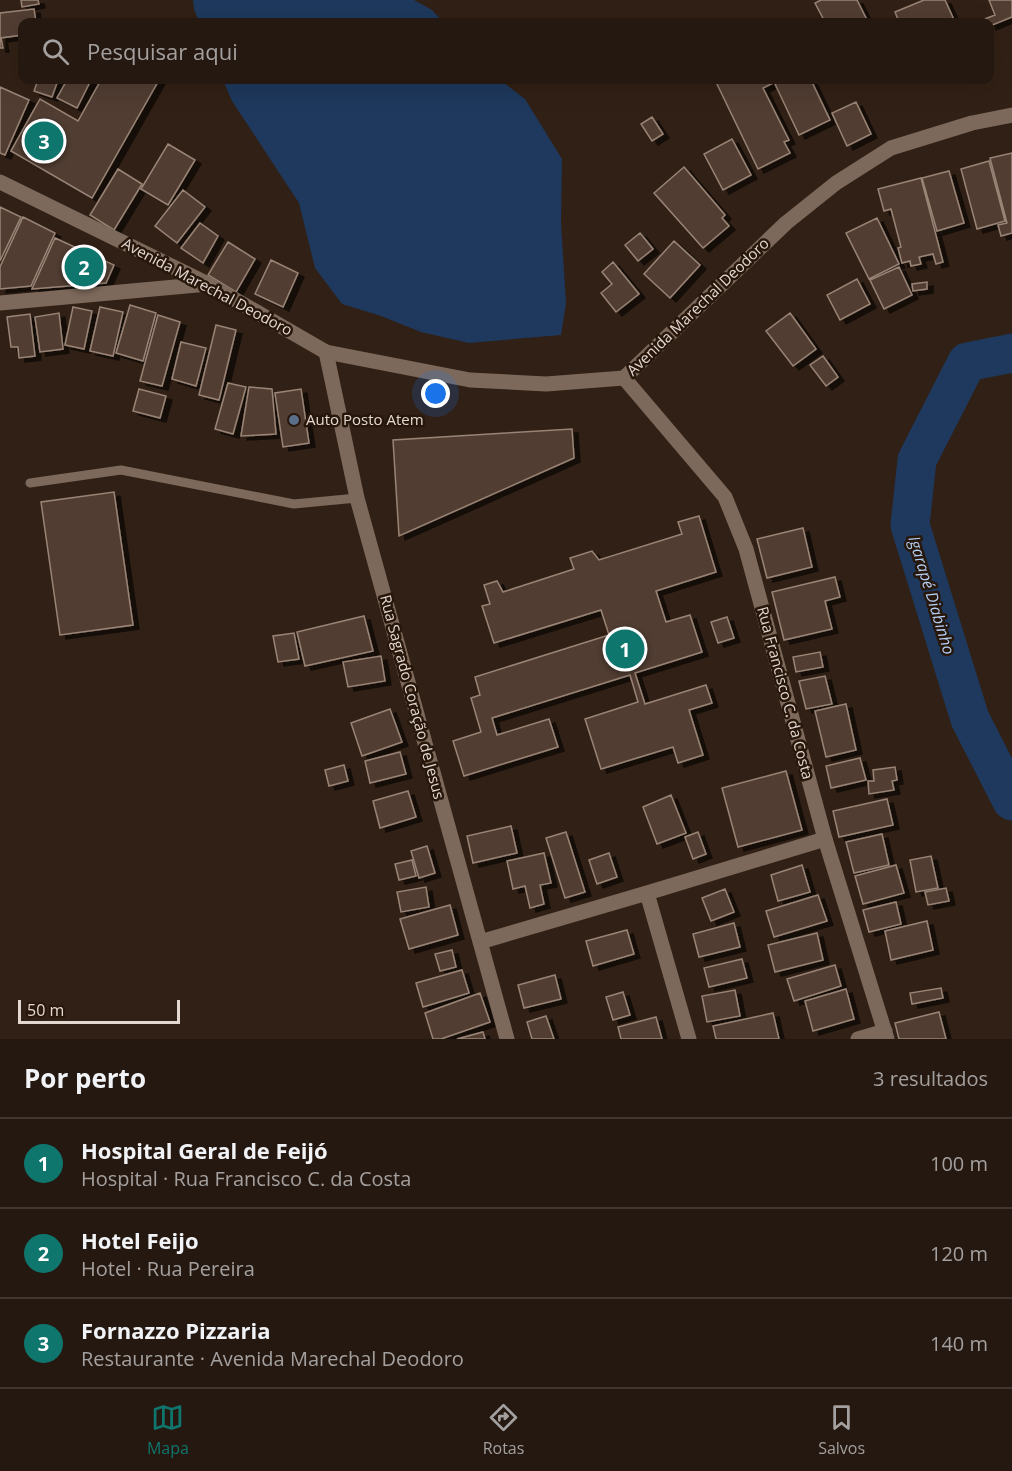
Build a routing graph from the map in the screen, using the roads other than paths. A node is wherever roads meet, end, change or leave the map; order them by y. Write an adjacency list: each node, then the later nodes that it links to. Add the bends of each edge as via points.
1 (1012, 115): 6 (street, Avenida Marechal Deodoro, via 891,148 836,183 786,223)
2 (0, 182): 3 (street, Avenida Marechal Deodoro)
3 (208, 284): 4 (street); 5 (street, Avenida Marechal Deodoro)
4 (0, 303)
5 (326, 352): 6 (street, Avenida Marechal Deodoro, via 470,380 546,384); 8 (street, Rua Sagrado Coração de Jesus)
6 (624, 378): 9 (street, Rua Francisco C. da Costa, via 725,497 747,549)
7 (30, 483): 8 (lane, via 121,470 294,504)
8 (357, 498): 11 (street, Rua Sagrado Coração de Jesus)
9 (825, 839): 10 (street); 12 (street, Rua Francisco C. da Costa)
10 (647, 893): 11 (street); 14 (street)
11 (480, 942): 13 (street, Rua Sagrado Coração de Jesus)
12 (886, 1035): 15 (street)
13 (507, 1039)
14 (689, 1039)
15 (858, 1039)

